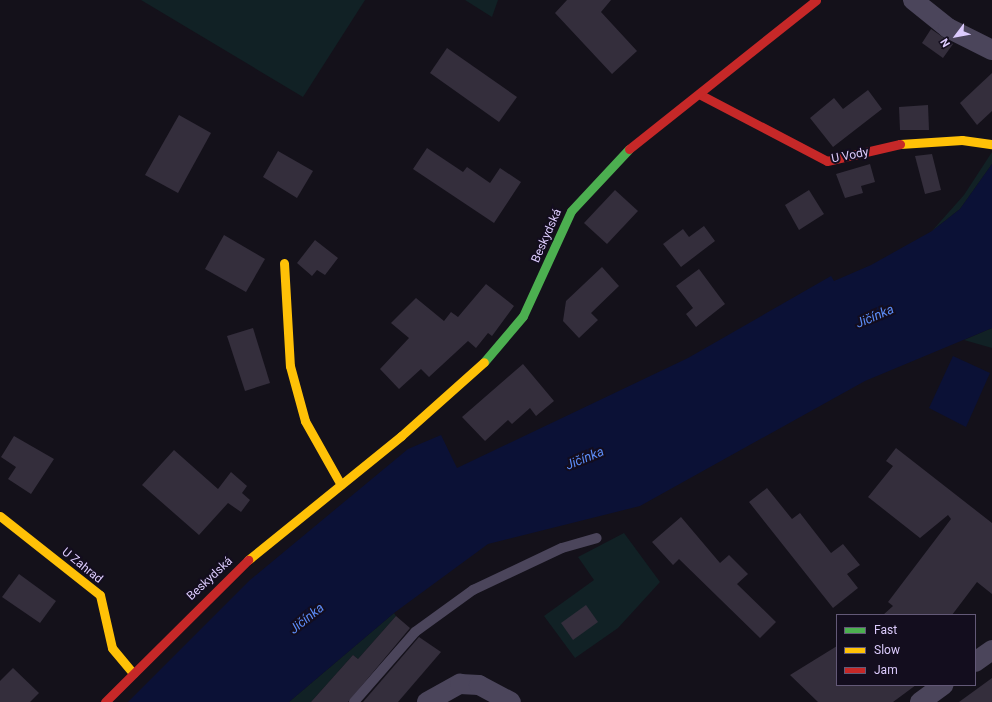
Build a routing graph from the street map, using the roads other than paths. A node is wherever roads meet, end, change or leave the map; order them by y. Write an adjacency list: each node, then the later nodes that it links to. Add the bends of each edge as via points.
1 (816, 0): 4 (street, Beskydská)
2 (913, 0): 3 (street, via 948,28)
3 (992, 50)
4 (699, 94): 5 (street, U Vody, via 827,161 900,144 962,140); 7 (street, Beskydská, via 592,184 571,211 523,316 496,352)
5 (992, 144)
6 (284, 263): 7 (street, via 290,366 306,421)
7 (342, 485): 12 (street, Beskydská, via 238,568)
8 (0, 516): 12 (street, U Zahrad, via 100,595 112,648)
9 (596, 538): 15 (lane, via 562,548 473,590 415,632)
10 (992, 650): 11 (street)
11 (976, 661)
12 (133, 673): 14 (street, Beskydská)
13 (942, 686): 18 (street)
14 (105, 702)
15 (354, 702)
16 (427, 702): 17 (street, via 460,684 479,685)
17 (511, 702)
18 (920, 702)

